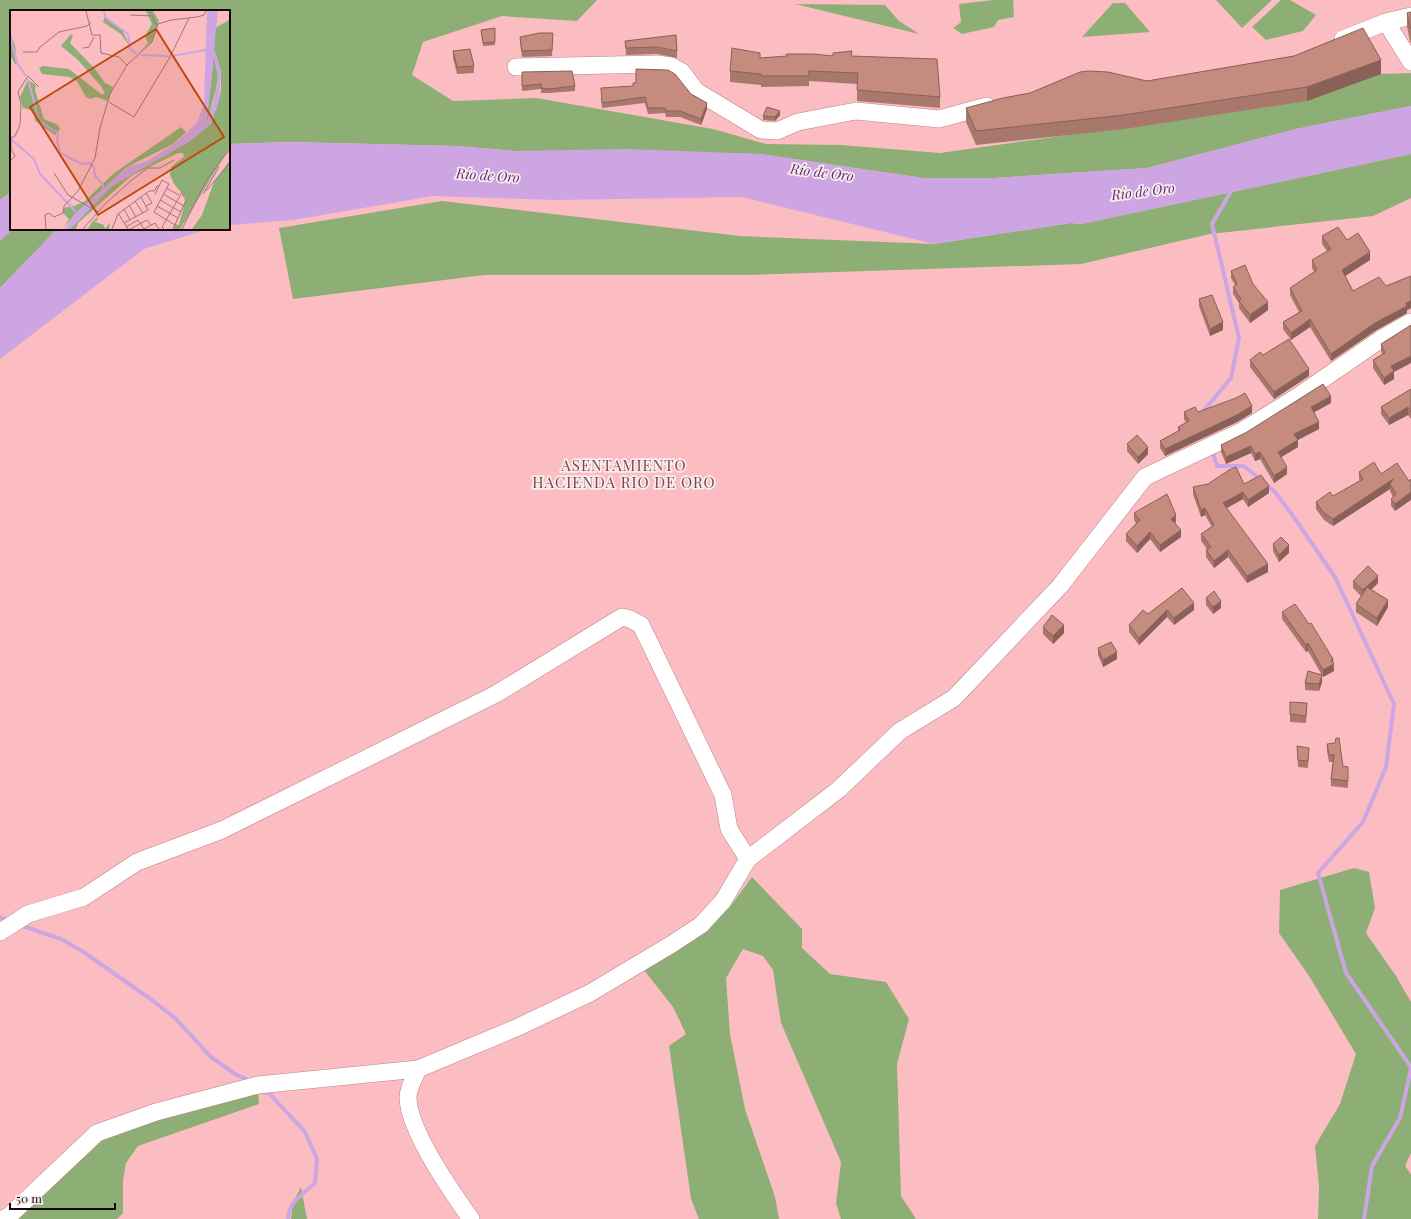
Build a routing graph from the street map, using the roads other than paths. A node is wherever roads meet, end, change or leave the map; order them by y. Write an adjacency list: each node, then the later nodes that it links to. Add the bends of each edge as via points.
1 (1411, 16): 2 (street)
2 (1386, 22): 3 (street); 4 (street)
3 (1329, 45)
4 (1411, 62)
5 (516, 67): 6 (street, via 657,64 671,66 682,72 696,91 768,132 798,122 856,111 939,119)
6 (1001, 102)
7 (1411, 322): 8 (street, via 1242,431 1145,477 1060,586 954,698 900,731 838,790)
8 (748, 859): 9 (street, via 729,829 723,795 641,625 622,617 496,694 222,830 137,862 84,897 28,914); 10 (street, via 723,901 701,925 666,948 590,993 516,1028)
9 (0, 932)
10 (418, 1068): 11 (street, via 258,1085 156,1112 97,1133); 12 (street, via 408,1095 408,1106 418,1133 443,1179)
11 (3, 1219)
12 (471, 1219)

